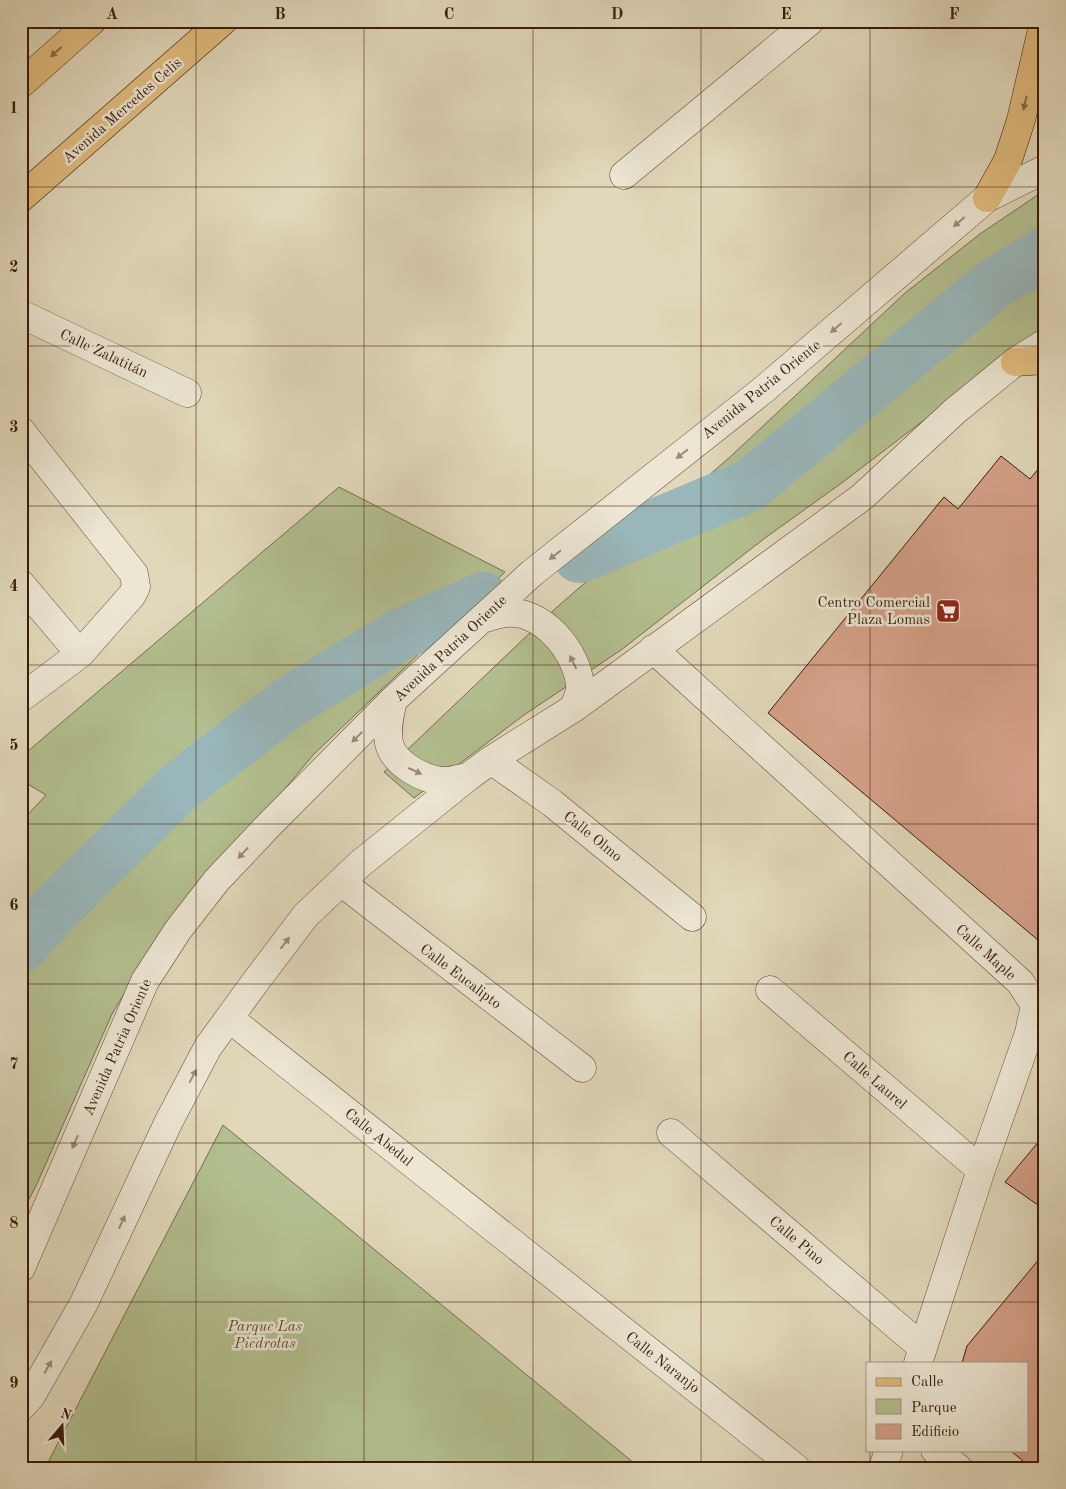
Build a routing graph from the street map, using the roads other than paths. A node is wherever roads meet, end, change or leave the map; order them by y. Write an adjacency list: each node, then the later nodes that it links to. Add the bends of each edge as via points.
1 (92, 21): 5 (main road, one-way to 5)
2 (223, 21): 8 (main road, Avenida Mercedes Celis)
3 (810, 21): 7 (street)
4 (1044, 21): 9 (main road, one-way to 9, via 1022,120 1008,160)
5 (21, 84)
6 (1045, 169): 9 (street, Avenida Patria Oriente)
7 (624, 175)
8 (21, 198)
9 (987, 198): 17 (street, Avenida Patria Oriente, one-way to 17, via 762,391 532,573)
10 (21, 314): 14 (street, Calle Zalatitán)
11 (1045, 343): 13 (street)
12 (1045, 360): 13 (main road)
13 (1015, 362): 18 (street, via 954,411 862,497)
14 (187, 393)
15 (21, 431): 19 (street, via 134,574 136,587 132,595)
16 (21, 584): 19 (street)
17 (482, 620): 21 (street, Avenida Patria Oriente); 22 (street, one-way to 17, via 580,688 577,668 558,637 546,626 523,615 505,613)
18 (654, 649): 22 (street); 31 (street, Calle Maple, via 1020,982 1035,1006 1029,1033)
19 (80, 654): 20 (street)
20 (21, 698)
21 (394, 700): 24 (street, one-way to 24, via 389,720 389,742 393,754 410,770 429,777 447,781); 33 (street, Avenida Patria Oriente, one-way to 33, via 217,880 178,930 145,981)
22 (574, 708): 23 (street)
23 (491, 760): 24 (street); 26 (street, Calle Olmo, via 552,803)
24 (468, 777): 25 (street)
25 (341, 882): 28 (street, one-way to 25, via 306,916); 29 (street, Calle Eucalipto)
26 (692, 917)
27 (770, 990): 31 (street, Calle Laurel)
28 (229, 1018): 32 (street, Calle Abedul); 35 (street, one-way to 28, via 31,1396 84,1303 169,1121 208,1047)
29 (582, 1068)
30 (671, 1133): 34 (street, Calle Pino)
31 (981, 1170): 34 (street, Calle Maple)
32 (530, 1257): 38 (street, Calle Naranjo)
33 (21, 1268)
34 (920, 1355)
35 (21, 1407)
36 (888, 1452): 39 (street)
37 (938, 1452): 40 (street)
38 (796, 1468)
39 (883, 1468)
40 (958, 1468)

